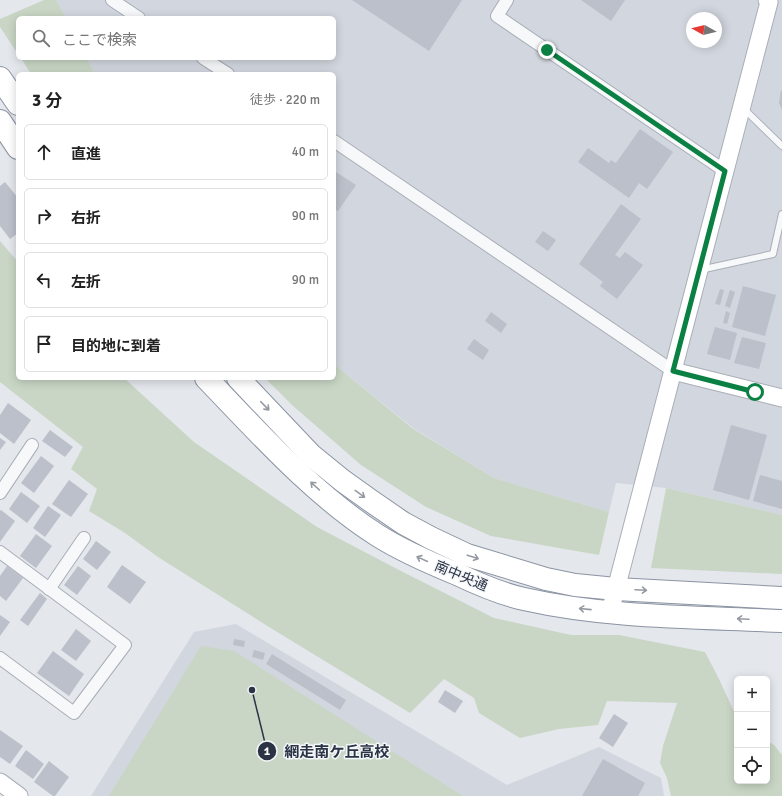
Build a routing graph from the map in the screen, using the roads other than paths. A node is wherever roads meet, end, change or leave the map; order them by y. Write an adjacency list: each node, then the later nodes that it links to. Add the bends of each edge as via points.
1 (112, 0): 4 (street)
2 (507, 0): 14 (street, via 497,16)
3 (768, 1): 9 (street)
4 (136, 16)
5 (206, 60): 6 (street)
6 (225, 72)
7 (0, 78): 8 (highway)
8 (16, 101)
9 (742, 106): 13 (lane); 14 (street)
10 (0, 121): 12 (highway)
11 (336, 142): 17 (street)
12 (16, 145)
13 (782, 146)
14 (725, 171): 16 (street)
15 (782, 214): 16 (lane, via 773,254)
16 (699, 270): 17 (street)
17 (673, 371): 20 (street); 26 (street)
18 (208, 380): 28 (highway, 南中央通, one-way to 18, via 522,599 442,568 378,535 344,512 302,475)
19 (240, 380): 26 (highway, 南中央通, one-way to 26, via 311,455 342,481 431,538 467,555 546,579)
20 (782, 398)
21 (32, 445): 22 (street)
22 (0, 493)
23 (84, 538): 25 (street)
24 (0, 552): 25 (street)
25 (49, 589): 30 (street, via 124,645 74,713)
26 (616, 589): 27 (highway, 南中央通, one-way to 27); 28 (street)
27 (782, 598)
28 (610, 612): 29 (highway, 南中央通, one-way to 28)
29 (782, 621)
30 (0, 658)
31 (0, 782): 32 (street)
32 (19, 796)

